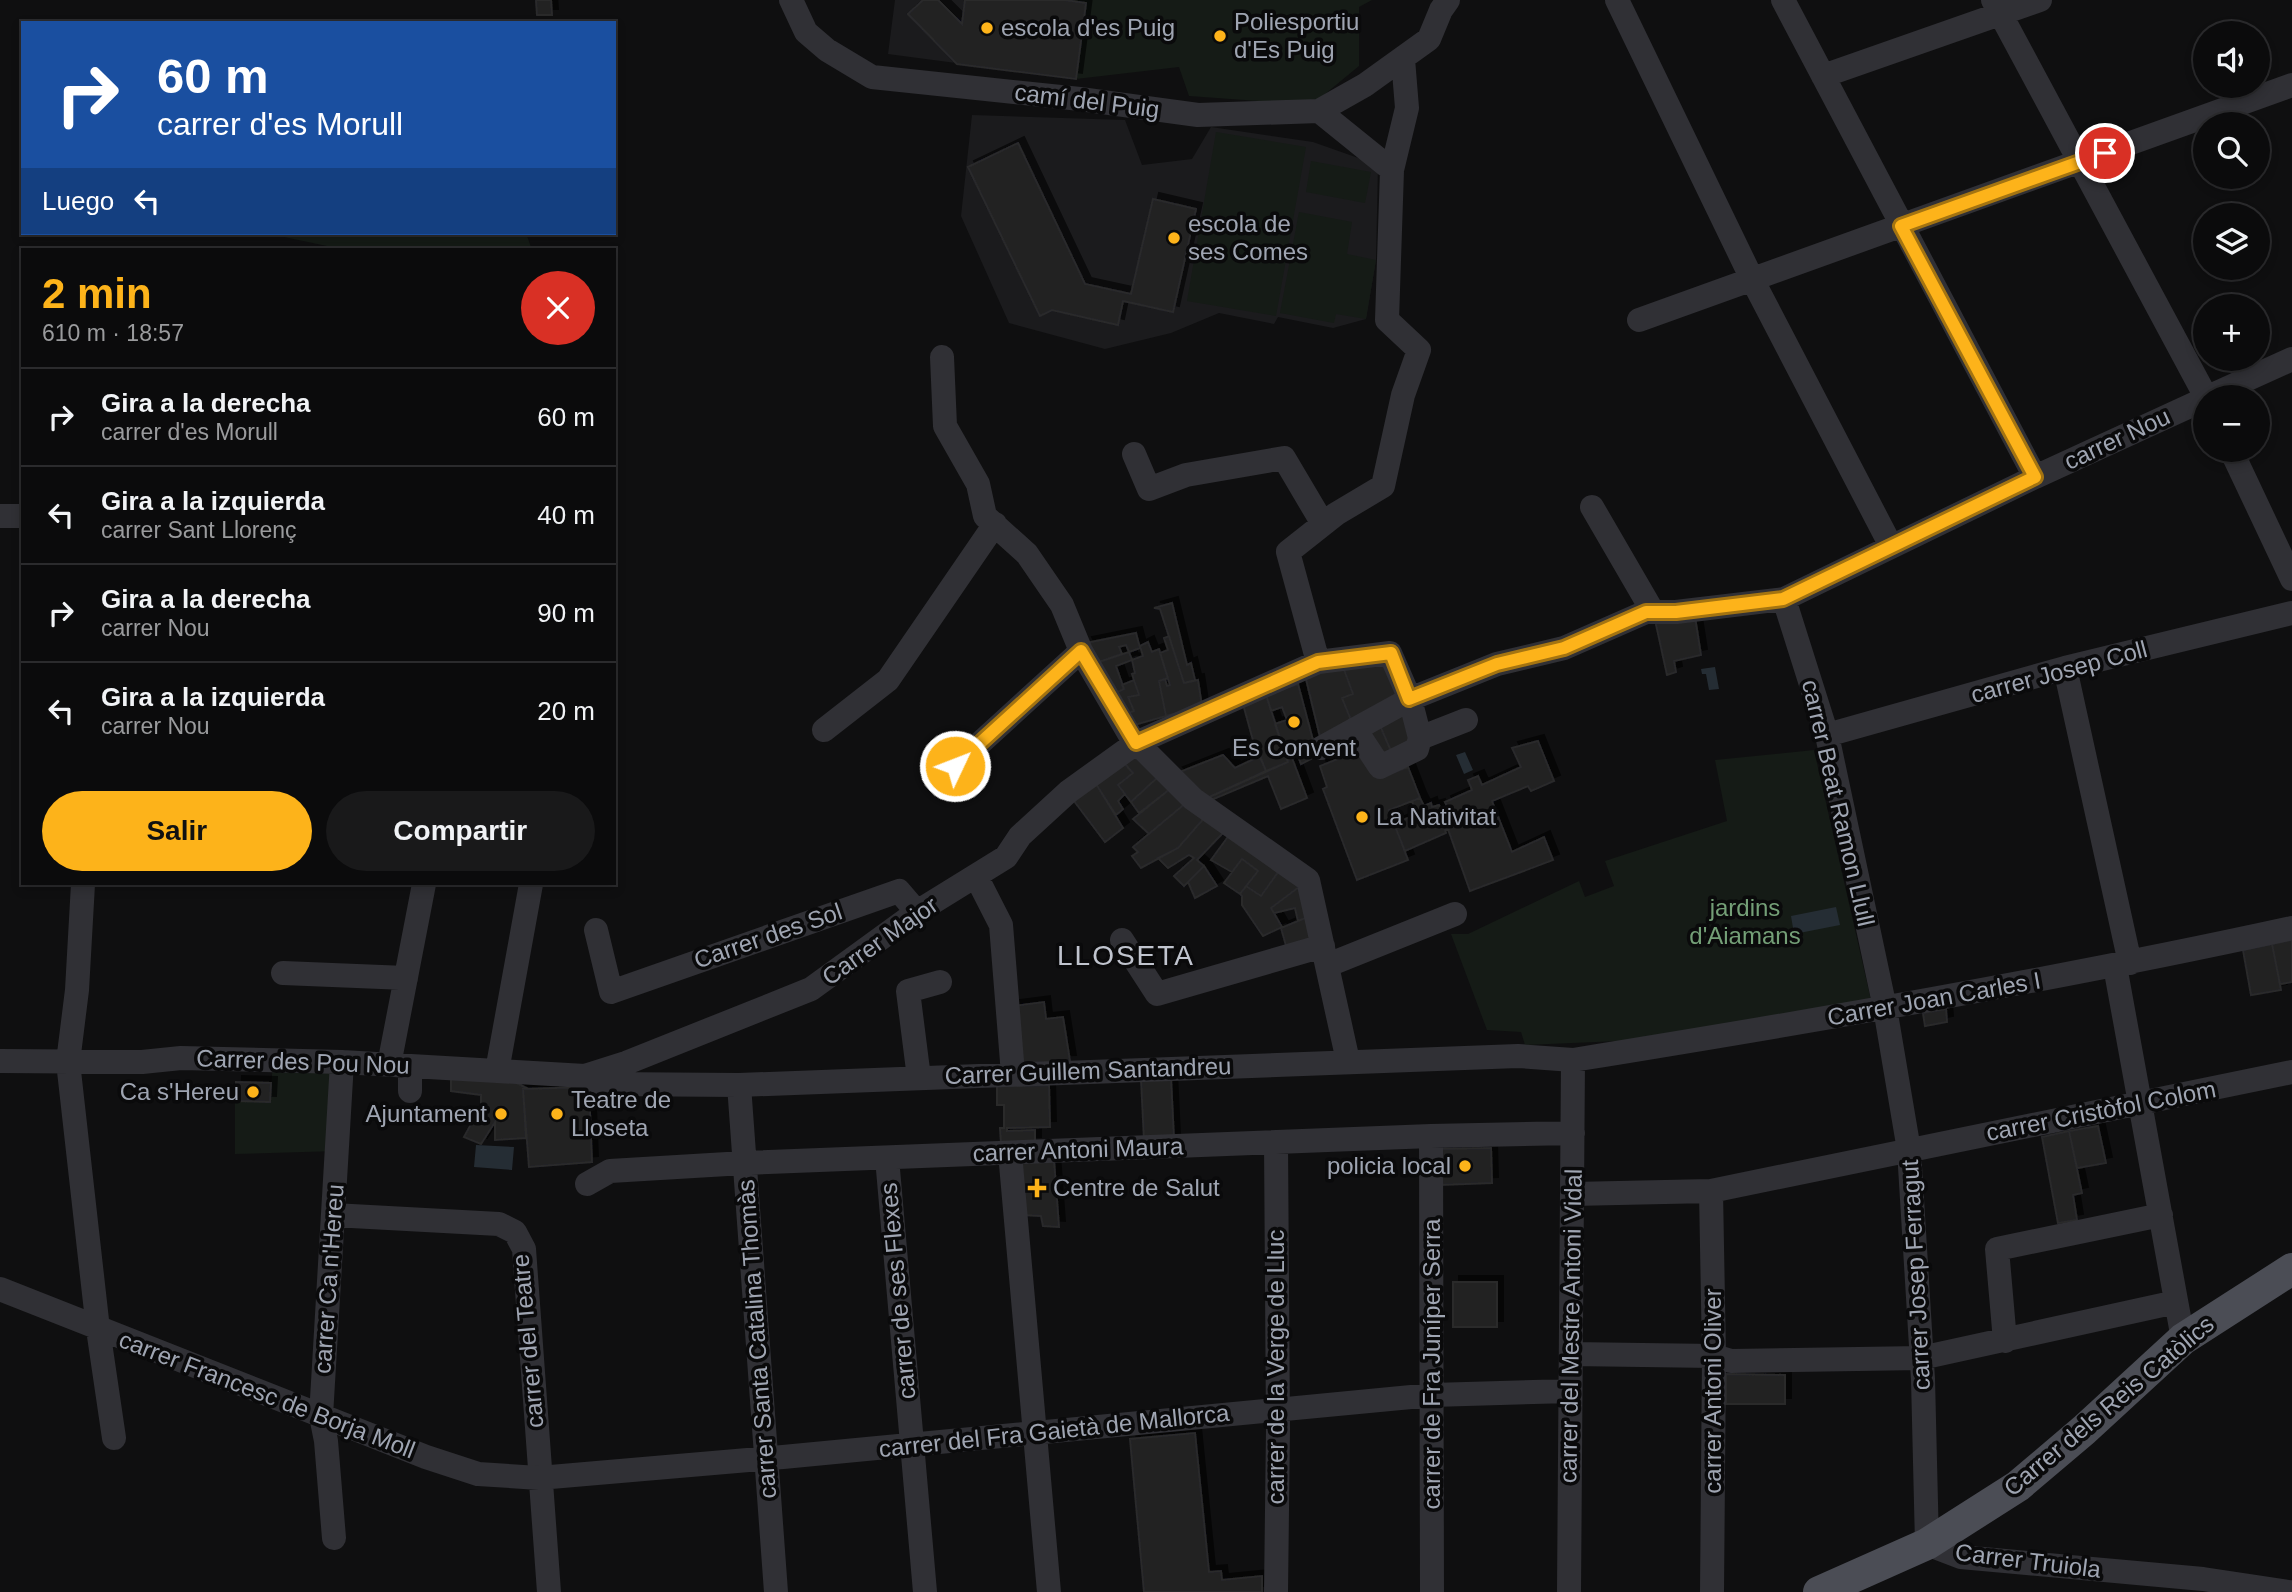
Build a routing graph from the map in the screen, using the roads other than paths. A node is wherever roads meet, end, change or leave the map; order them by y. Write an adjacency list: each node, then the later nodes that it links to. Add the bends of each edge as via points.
1 (791, 0): 10 (street, camí del Puig, via 807,32 872,77 1198,115)
2 (1448, 0): 7 (street, camí del Puig, via 1429,39)
3 (1617, 0): 14 (street)
4 (1783, 0): 8 (street)
5 (2040, 0): 6 (street)
6 (1996, 7): 8 (street); 11 (street)
7 (1403, 59): 10 (street, camí del Puig); 12 (street, via 1407,108)
8 (1823, 76): 13 (street)
9 (2292, 85): 11 (street)
10 (1319, 111): 12 (street)
11 (2081, 161): 13 (street); 18 (street)
12 (1392, 170): 28 (street, via 1387,320 1419,350 1403,395 1383,486)
13 (1901, 226): 14 (street); 23 (street)
14 (1752, 279): 15 (street); 29 (street)
15 (1639, 320)
16 (942, 356): 27 (street, via 945,426 978,484 985,516)
17 (2292, 359): 19 (street, carrer Nou)
18 (2200, 385)
19 (2235, 385)
20 (2193, 404): 23 (street, carrer Nou)
21 (1134, 454): 28 (street, via 1149,489 1186,475 1284,458)
22 (2237, 462): 30 (street)
23 (2035, 477): 29 (street, carrer Nou)
24 (1592, 507): 32 (street)
25 (0, 516): 26 (street)
26 (21, 516)
27 (995, 524): 34 (street, via 1027,554 1062,605); 40 (street, via 888,680)
28 (1323, 524): 35 (street, via 1288,552)
29 (1891, 547): 31 (street, carrer Nou)
30 (2292, 579)
31 (1783, 599): 32 (street, carrer Nou); 41 (street, carrer Beat Ramon Llull)
32 (1653, 612): 37 (street, carrer Nou, via 1564,648 1497,664)
33 (2292, 613): 36 (street, carrer Josep Coll)
34 (1081, 651): 43 (street); 45 (street)
35 (1318, 662): 37 (street, Carrer Major, via 1391,653); 43 (street, Carrer Major)
36 (2065, 668): 41 (street, carrer Josep Coll); 56 (street)
37 (1409, 699): 39 (street, carrer Nou); 42 (street)
38 (1466, 720): 42 (street)
39 (1355, 729): 42 (street, via 1380,767 1417,749); 44 (street, carrer Nou)
40 (824, 730)
41 (1827, 735): 60 (street, carrer Beat Ramon Llull)
42 (1420, 738)
43 (1136, 743): 46 (street, Carrer Major, via 1068,792 1020,836 1006,857); 55 (street, via 1193,799 1308,880)
44 (1321, 748)
45 (955, 766)
46 (976, 876): 50 (street, Carrer Major); 69 (street, via 1001,925)
47 (83, 885): 64 (street)
48 (424, 885): 58 (street)
49 (531, 885): 67 (street)
50 (917, 912): 53 (street, Carrer des Sol, via 898,891 611,992); 71 (street, Carrer Major, via 811,989)
51 (1455, 914): 55 (street)
52 (2292, 928): 56 (street, Carrer Joan Carles I)
53 (596, 930)
54 (1122, 940): 55 (street, via 1157,994)
55 (1325, 956): 63 (street)
56 (2122, 965): 60 (street, Carrer Joan Carles I); 74 (street)
57 (283, 973): 58 (street)
58 (406, 978): 66 (street)
59 (940, 982): 70 (street, via 908,991)
60 (1885, 1008): 61 (street, Carrer Joan Carles I); 78 (street, carrer Josep Ferragut)
61 (1573, 1060): 63 (street, Carrer Guillem Santandreu, via 1518,1056); 75 (street, carrer del Mestre Antoni Vidal)
62 (0, 1061): 64 (street, Carrer des Pou Nou)
63 (1348, 1061): 69 (street, Carrer Guillem Santandreu)
64 (68, 1062): 65 (street, Carrer des Pou Nou, via 181,1058); 90 (street)
65 (342, 1062): 66 (street, Carrer des Pou Nou); 85 (street, carrer Ca n'Hereu)
66 (400, 1065): 67 (street, Carrer des Pou Nou); 73 (street)
67 (497, 1071): 71 (street, Carrer des Pou Nou)
68 (2292, 1072): 74 (street, carrer Cristòfol Colom)
69 (1013, 1074): 70 (street, Carrer Guillem Santandreu)
70 (919, 1078): 72 (street, Carrer Guillem Santandreu)
71 (594, 1080): 72 (street, Carrer Guillem Santandreu)
72 (739, 1085): 81 (street, carrer Santa Catalina Thomàs)
73 (410, 1091)
74 (2140, 1103): 78 (street, carrer Cristòfol Colom); 86 (street)
75 (1573, 1133): 76 (street, carrer Antoni Maura); 84 (street, carrer del Mestre Antoni Vidal)
76 (1431, 1136): 77 (street, carrer Antoni Maura); 97 (street, carrer de Fra Juníper Serra)
77 (1276, 1142): 79 (street, carrer Antoni Maura); 98 (street, carrer de la Verge de Lluc)
78 (1909, 1150): 83 (street, carrer Cristòfol Colom); 95 (street, carrer Josep Ferragut)
79 (1010, 1153): 80 (street, carrer Antoni Maura); 100 (street)
80 (887, 1158): 81 (street, carrer Antoni Maura); 102 (street, carrer de ses Flexes)
81 (744, 1163): 82 (street, carrer Antoni Maura, via 610,1171); 103 (street, carrer Santa Catalina Thomàs)
82 (587, 1184)
83 (1711, 1191): 84 (street, carrer Cristòfol Colom); 94 (street, carrer Antoni Oliver)
84 (1572, 1194): 93 (street, carrer del Mestre Antoni Vidal)
85 (333, 1215): 99 (street, carrer Ca n'Hereu); 104 (street, carrer del Teatre, via 499,1224 515,1232 524,1249)
86 (2161, 1215): 89 (street); 92 (street, via 1997,1249)
87 (2292, 1269): 91 (main road, Carrer dels Reis Catòlics)
88 (0, 1289): 90 (street, carrer Francesc de Borja Moll)
89 (2176, 1302): 91 (street); 92 (street)
90 (98, 1329): 99 (street, carrer Francesc de Borja Moll); 101 (street)
91 (2183, 1339): 106 (main road, Carrer dels Reis Catòlics, via 2018,1486)
92 (2005, 1341): 95 (street)
93 (1571, 1353): 94 (street); 96 (street, carrer del Mestre Antoni Vidal)
94 (1714, 1356): 95 (street, via 1731,1361); 114 (street, carrer Antoni Oliver)
95 (1921, 1358): 106 (street, carrer Josep Ferragut)
96 (1570, 1391): 97 (street, carrer del Fra Gaietà de Mallorca); 113 (street, carrer del Mestre Antoni Vidal)
97 (1432, 1395): 98 (street, carrer del Fra Gaietà de Mallorca); 112 (street, carrer de Fra Juníper Serra)
98 (1278, 1410): 100 (street, carrer del Fra Gaietà de Mallorca); 111 (street, carrer de la Verge de Lluc)
99 (321, 1416): 104 (street, carrer Francesc de Borja Moll, via 478,1474); 105 (street, carrer Ca n'Hereu)
100 (1035, 1433): 102 (street, carrer del Fra Gaietà de Mallorca); 110 (street)
101 (114, 1438)
102 (912, 1445): 103 (street, carrer del Fra Gaietà de Mallorca); 109 (street, carrer de ses Flexes)
103 (767, 1458): 104 (street, carrer del Fra Gaietà de Mallorca); 108 (street, carrer Santa Catalina Thomàs)
104 (539, 1478): 107 (street, carrer del Teatre)
105 (334, 1538)
106 (1927, 1544): 115 (main road, Carrer Truiola); 116 (street, Carrer Truiola, via 1961,1557 2203,1579)
107 (548, 1592)
108 (776, 1592)
109 (925, 1592)
110 (1048, 1592)
111 (1276, 1592)
112 (1432, 1592)
113 (1569, 1592)
114 (1712, 1592)
115 (1819, 1592)
116 (2289, 1592)

